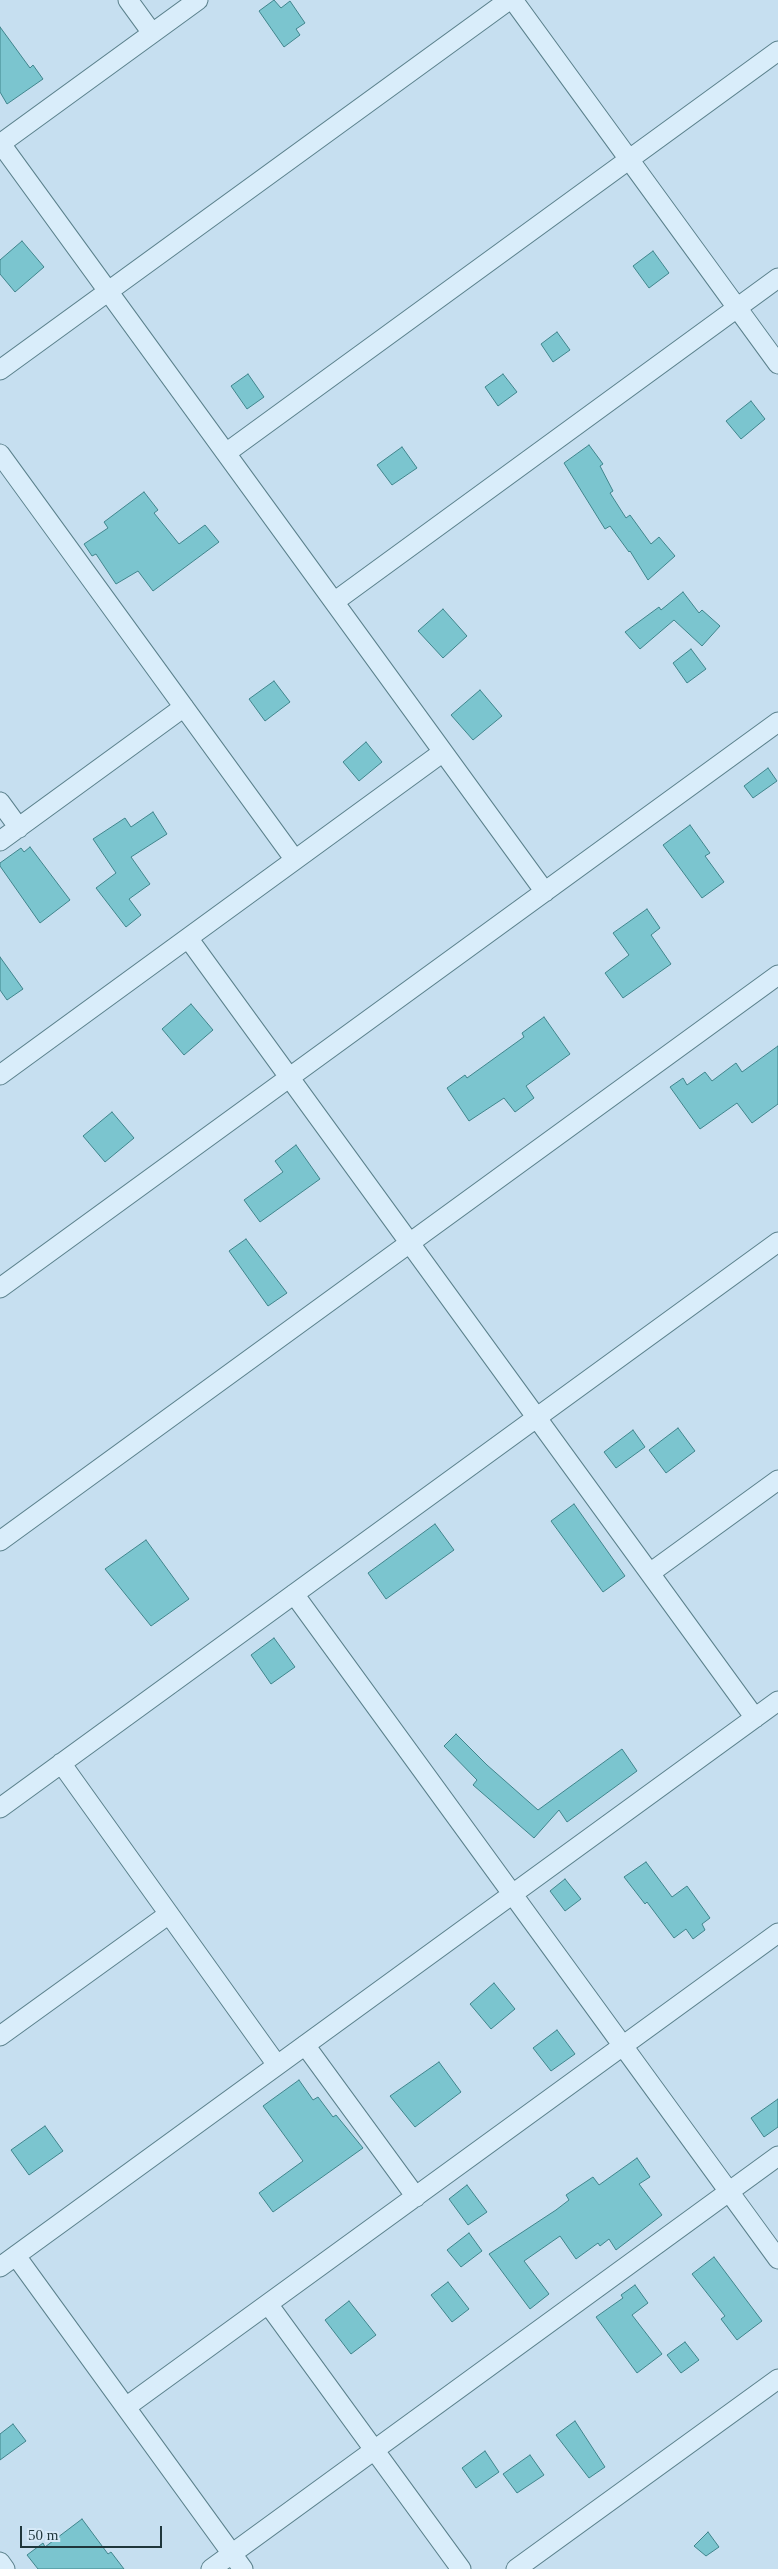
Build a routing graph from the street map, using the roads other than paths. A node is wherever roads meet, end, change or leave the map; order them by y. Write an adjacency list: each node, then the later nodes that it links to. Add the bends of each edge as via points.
1 (128, 0): 5 (street)
2 (198, 0): 5 (street)
3 (509, 0): 10 (street)
4 (513, 0): 8 (street)
5 (152, 33): 7 (street)
6 (778, 51): 8 (street)
7 (0, 144): 10 (street)
8 (629, 159): 11 (street); 14 (street)
9 (778, 278): 11 (street)
10 (108, 292): 13 (street); 14 (street)
11 (737, 308): 12 (street); 16 (street)
12 (778, 364)
13 (0, 370)
14 (226, 453): 16 (street)
15 (0, 454): 17 (street)
16 (334, 602): 19 (street)
17 (184, 708): 21 (street); 23 (street)
18 (778, 722): 24 (street)
19 (443, 752): 23 (street); 24 (street)
20 (0, 802): 21 (street)
21 (19, 828): 22 (street)
22 (0, 841)
23 (295, 860): 25 (street)
24 (545, 892): 28 (street)
25 (188, 938): 27 (street); 28 (street)
26 (778, 975): 30 (street)
27 (0, 1075)
28 (290, 1077): 30 (street); 31 (street)
29 (778, 1242): 32 (street)
30 (410, 1243): 32 (street); 34 (street)
31 (0, 1288)
32 (537, 1417): 35 (street); 36 (street)
33 (778, 1480): 35 (street)
34 (0, 1541)
35 (650, 1573): 38 (street)
36 (294, 1594): 39 (street); 41 (street)
37 (778, 1701): 38 (street)
38 (755, 1718): 41 (street)
39 (61, 1763): 40 (street); 42 (street)
40 (0, 1808)
41 (513, 1894): 45 (street); 46 (street)
42 (169, 1914): 44 (street); 47 (street)
43 (778, 1933): 46 (street)
44 (0, 2036)
45 (305, 2045): 47 (street); 50 (street)
46 (623, 2046): 49 (street); 50 (street)
47 (277, 2065): 51 (street)
48 (778, 2156): 49 (street)
49 (729, 2192): 52 (street); 57 (street)
50 (416, 2197): 54 (street)
51 (16, 2256): 53 (street); 56 (street)
52 (778, 2259)
53 (0, 2267)
54 (268, 2304): 56 (street); 57 (street)
55 (778, 2379): 64 (street)
56 (126, 2407): 58 (street)
57 (374, 2450): 58 (street); 63 (street)
58 (232, 2554): 61 (street); 62 (street)
59 (0, 2562): 60 (street)
60 (5, 2569)
61 (211, 2569)
62 (243, 2569)
63 (461, 2569)
64 (516, 2569)

